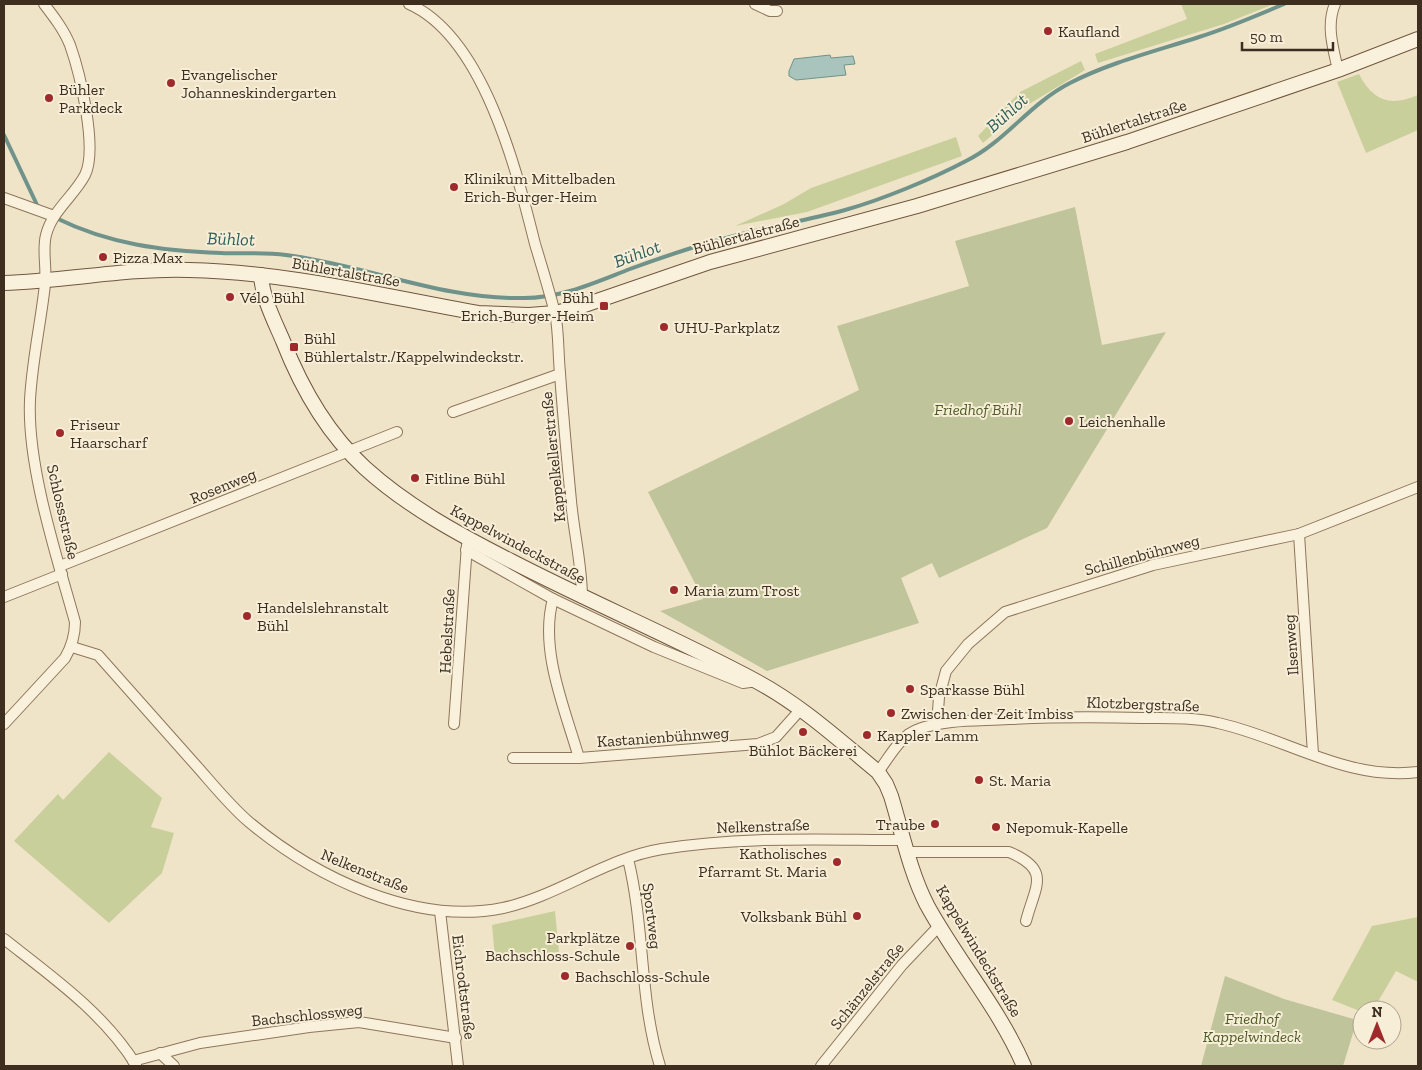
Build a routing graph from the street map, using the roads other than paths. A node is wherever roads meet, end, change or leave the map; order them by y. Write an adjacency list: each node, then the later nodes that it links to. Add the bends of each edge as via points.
1 (44, 4): 9 (street, via 61,26 70,46 90,146 86,173)
2 (409, 4): 13 (street, Kappelkellerstraße, via 428,14 455,42 482,84 503,131 518,178)
3 (755, 4): 5 (street)
4 (1335, 4): 7 (street, via 1330,16)
5 (777, 11)
6 (1418, 39): 7 (street, Bühlertalstraße)
7 (1338, 70): 13 (street, Bühlertalstraße, via 984,187 710,262 579,307)
8 (4, 198): 9 (street)
9 (54, 216): 11 (street, Schlossstraße, via 45,240)
10 (261, 275): 11 (street, Bühlertalstraße, via 152,270); 13 (street, Bühlertalstraße, via 504,316); 17 (street, Kappelwindeckstraße, via 288,355 328,426)
11 (46, 281): 12 (street, Bühlertalstraße); 21 (street, Schlossstraße, via 30,419 39,482)
12 (4, 283)
13 (553, 308): 14 (street, Kappelkellerstraße)
14 (560, 374): 15 (street); 23 (street, Kappelkellerstraße, via 572,514 582,569)
15 (453, 412)
16 (397, 432): 17 (street, Rosenweg)
17 (349, 452): 20 (street, Kappelwindeckstraße, via 365,468); 21 (street, Rosenweg)
18 (1418, 487): 19 (street, Schillenbühnweg)
19 (1299, 534): 30 (street, Schillenbühnweg, via 1153,565 1006,612 961,651 946,671 939,697); 31 (street, Ilsenweg)
20 (468, 545): 23 (street, Kappelwindeckstraße); 24 (street, Kappelwindeckstraße); 29 (street, Hebelstraße)
21 (61, 570): 22 (street, Rosenweg); 25 (street, Schlossstraße, via 75,622)
22 (4, 597)
23 (582, 598): 26 (street, Kappelwindeckstraße)
24 (553, 599): 26 (street, Kappelwindeckstraße, via 690,662 743,683); 33 (street, via 549,622 557,681)
25 (72, 647): 28 (street); 38 (street, Nelkenstraße, via 98,655 248,821 302,861 392,901)
26 (757, 681): 27 (street, Kappelwindeckstraße)
27 (801, 709): 33 (street, Kastanienbühnweg, via 776,737 758,744); 34 (street, Kappelwindeckstraße)
28 (4, 724)
29 (454, 724)
30 (937, 725): 31 (street, Klotzbergstraße, via 1069,716 1172,718 1216,722); 34 (street, Klotzbergstraße, via 918,729 907,736)
31 (1313, 754): 35 (street, Klotzbergstraße, via 1330,763 1357,770 1386,774)
32 (513, 758): 33 (street, Kastanienbühnweg)
33 (579, 758)
34 (878, 772): 36 (street, Kappelwindeckstraße, via 886,784)
35 (1418, 772)
36 (906, 846): 37 (street, Nelkenstraße, via 728,841 659,849); 39 (street, via 1009,852 1020,856 1035,868 1038,878); 40 (street, Kappelwindeckstraße, via 926,902)
37 (628, 859): 38 (street, Nelkenstraße, via 501,908); 47 (street, Sportweg, via 638,908 650,1027)
38 (440, 911): 42 (street, Eichrodtstraße)
39 (1026, 921)
40 (939, 926): 48 (street, Schänzelstraße, via 902,965); 49 (street, Kappelwindeckstraße, via 981,987)
41 (4, 939): 44 (street, via 80,999)
42 (456, 1038): 43 (street, Bachschlossweg, via 358,1022 209,1042); 46 (street, Eichrodtstraße)
43 (160, 1053): 44 (street, Bachschlossweg); 45 (street)
44 (135, 1064)
45 (174, 1066)
46 (458, 1066)
47 (660, 1066)
48 (821, 1066)
49 (1024, 1066)

